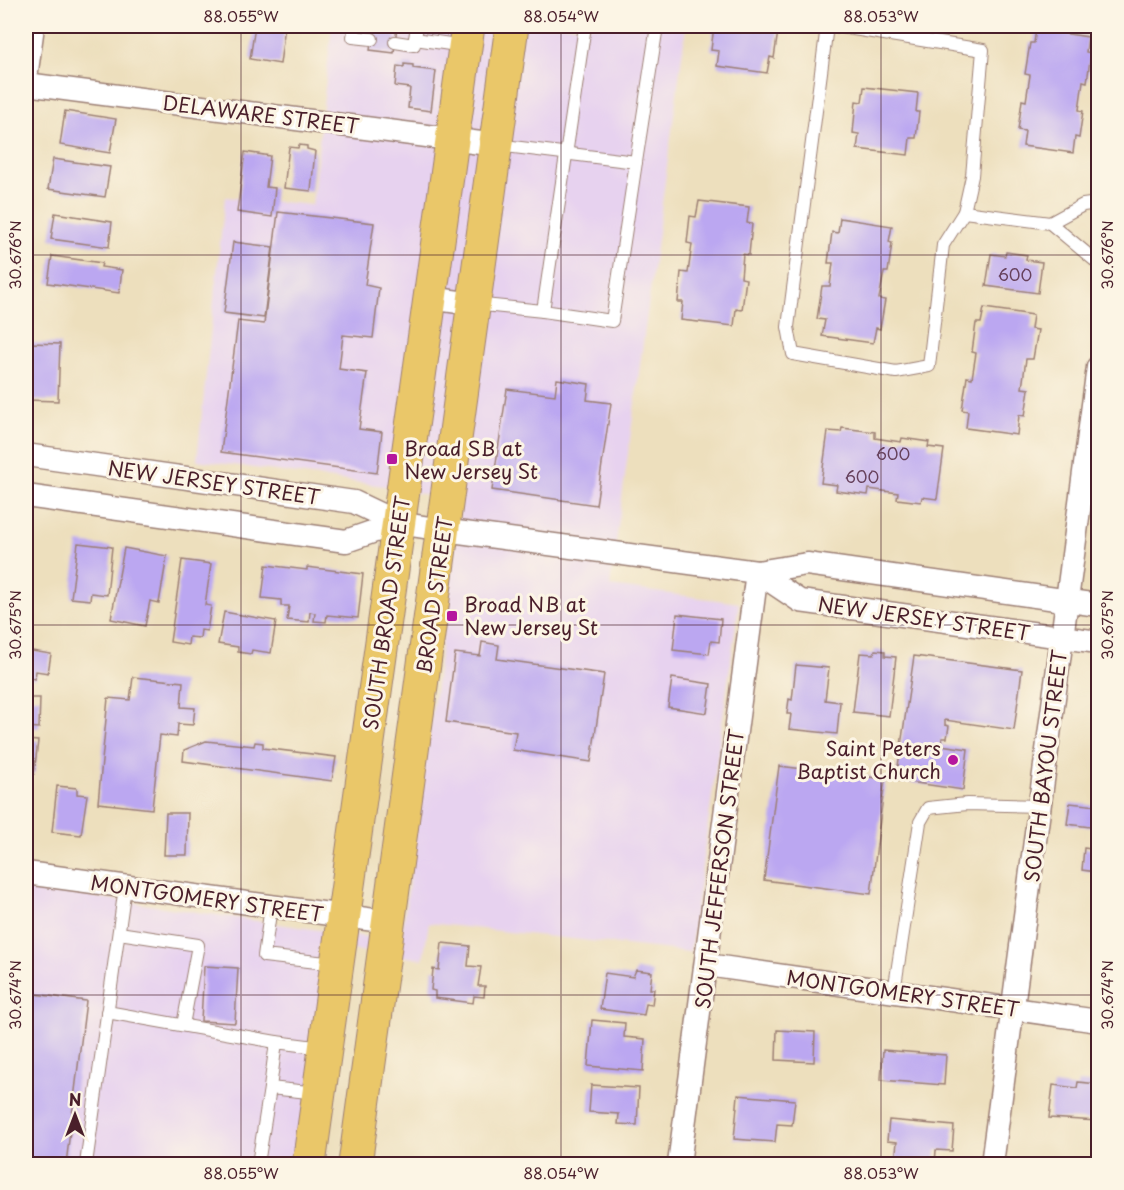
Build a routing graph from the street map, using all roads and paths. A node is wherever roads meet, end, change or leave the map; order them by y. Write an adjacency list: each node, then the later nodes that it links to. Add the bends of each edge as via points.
1 (33, 26): 13 (street)
2 (355, 26): 10 (lane, via 353,37)
3 (417, 26): 11 (lane)
4 (512, 26): 16 (main road, BROAD STREET)
5 (585, 26): 17 (lane)
6 (657, 26): 18 (lane)
7 (827, 26): 20 (lane, via 788,327 793,354 896,372 929,366 944,245)
8 (835, 26): 20 (lane, via 982,50 972,176)
9 (467, 36): 11 (lane); 15 (main road, SOUTH BROAD STREET)
10 (372, 39)
11 (415, 39): 12 (lane, via 414,45)
12 (395, 42)
13 (26, 78)
14 (26, 84): 15 (street, DELAWARE STREET)
15 (452, 139): 16 (street, DELAWARE STREET); 23 (main road, SOUTH BROAD STREET)
16 (496, 145): 17 (lane); 24 (main road, BROAD STREET)
17 (566, 153): 18 (lane); 25 (lane)
18 (636, 162): 25 (lane, via 612,321)
19 (1098, 203): 21 (lane, via 1083,205)
20 (964, 212): 21 (lane)
21 (1050, 223): 22 (lane)
22 (1098, 263)
23 (430, 298): 24 (street); 29 (main road, SOUTH BROAD STREET)
24 (473, 304): 25 (lane); 30 (main road, BROAD STREET)
25 (543, 311)
26 (1098, 367): 32 (street, SOUTH BAYOU STREET)
27 (26, 455): 29 (street, NEW JERSEY STREET, via 354,502)
28 (26, 496): 29 (street, NEW JERSEY STREET, via 346,540)
29 (398, 524): 30 (street, NEW JERSEY STREET); 40 (main road, SOUTH BROAD STREET)
30 (443, 530): 31 (street, NEW JERSEY STREET); 41 (main road, BROAD STREET)
31 (757, 572): 32 (street, NEW JERSEY STREET, via 807,564); 34 (street, NEW JERSEY STREET, via 800,601); 44 (street, SOUTH JEFFERSON STREET)
32 (1067, 600): 33 (street, NEW JERSEY STREET); 34 (street, SOUTH BAYOU STREET)
33 (1098, 604)
34 (1062, 637): 35 (street, NEW JERSEY STREET); 36 (street, SOUTH BAYOU STREET)
35 (1098, 642)
36 (1040, 806): 45 (lane, via 967,804 928,808 920,822); 46 (street, SOUTH BAYOU STREET)
37 (26, 873): 38 (street, MONTGOMERY STREET)
38 (125, 887): 39 (street, MONTGOMERY STREET); 42 (lane)
39 (271, 906): 40 (street, MONTGOMERY STREET); 43 (lane, via 264,956)
40 (344, 916): 41 (street, MONTGOMERY STREET); 43 (main road, SOUTH BROAD STREET)
41 (389, 922): 57 (main road, BROAD STREET)
42 (118, 933): 47 (lane); 49 (lane, via 198,945)
43 (338, 964): 51 (main road, SOUTH BROAD STREET)
44 (707, 964): 45 (street, MONTGOMERY STREET); 58 (street, SOUTH JEFFERSON STREET)
45 (894, 992): 46 (street, MONTGOMERY STREET)
46 (1014, 1009): 48 (street, MONTGOMERY STREET); 59 (street, SOUTH BAYOU STREET)
47 (107, 1012): 49 (lane); 54 (lane)
48 (1098, 1021)
49 (183, 1025): 50 (lane)
50 (276, 1042): 51 (lane); 52 (lane)
51 (325, 1048): 53 (main road, SOUTH BROAD STREET)
52 (270, 1088): 53 (lane); 55 (lane)
53 (319, 1093): 56 (main road, SOUTH BROAD STREET)
54 (86, 1164)
55 (258, 1164)
56 (309, 1164)
57 (355, 1164)
58 (679, 1164)
59 (993, 1164)

